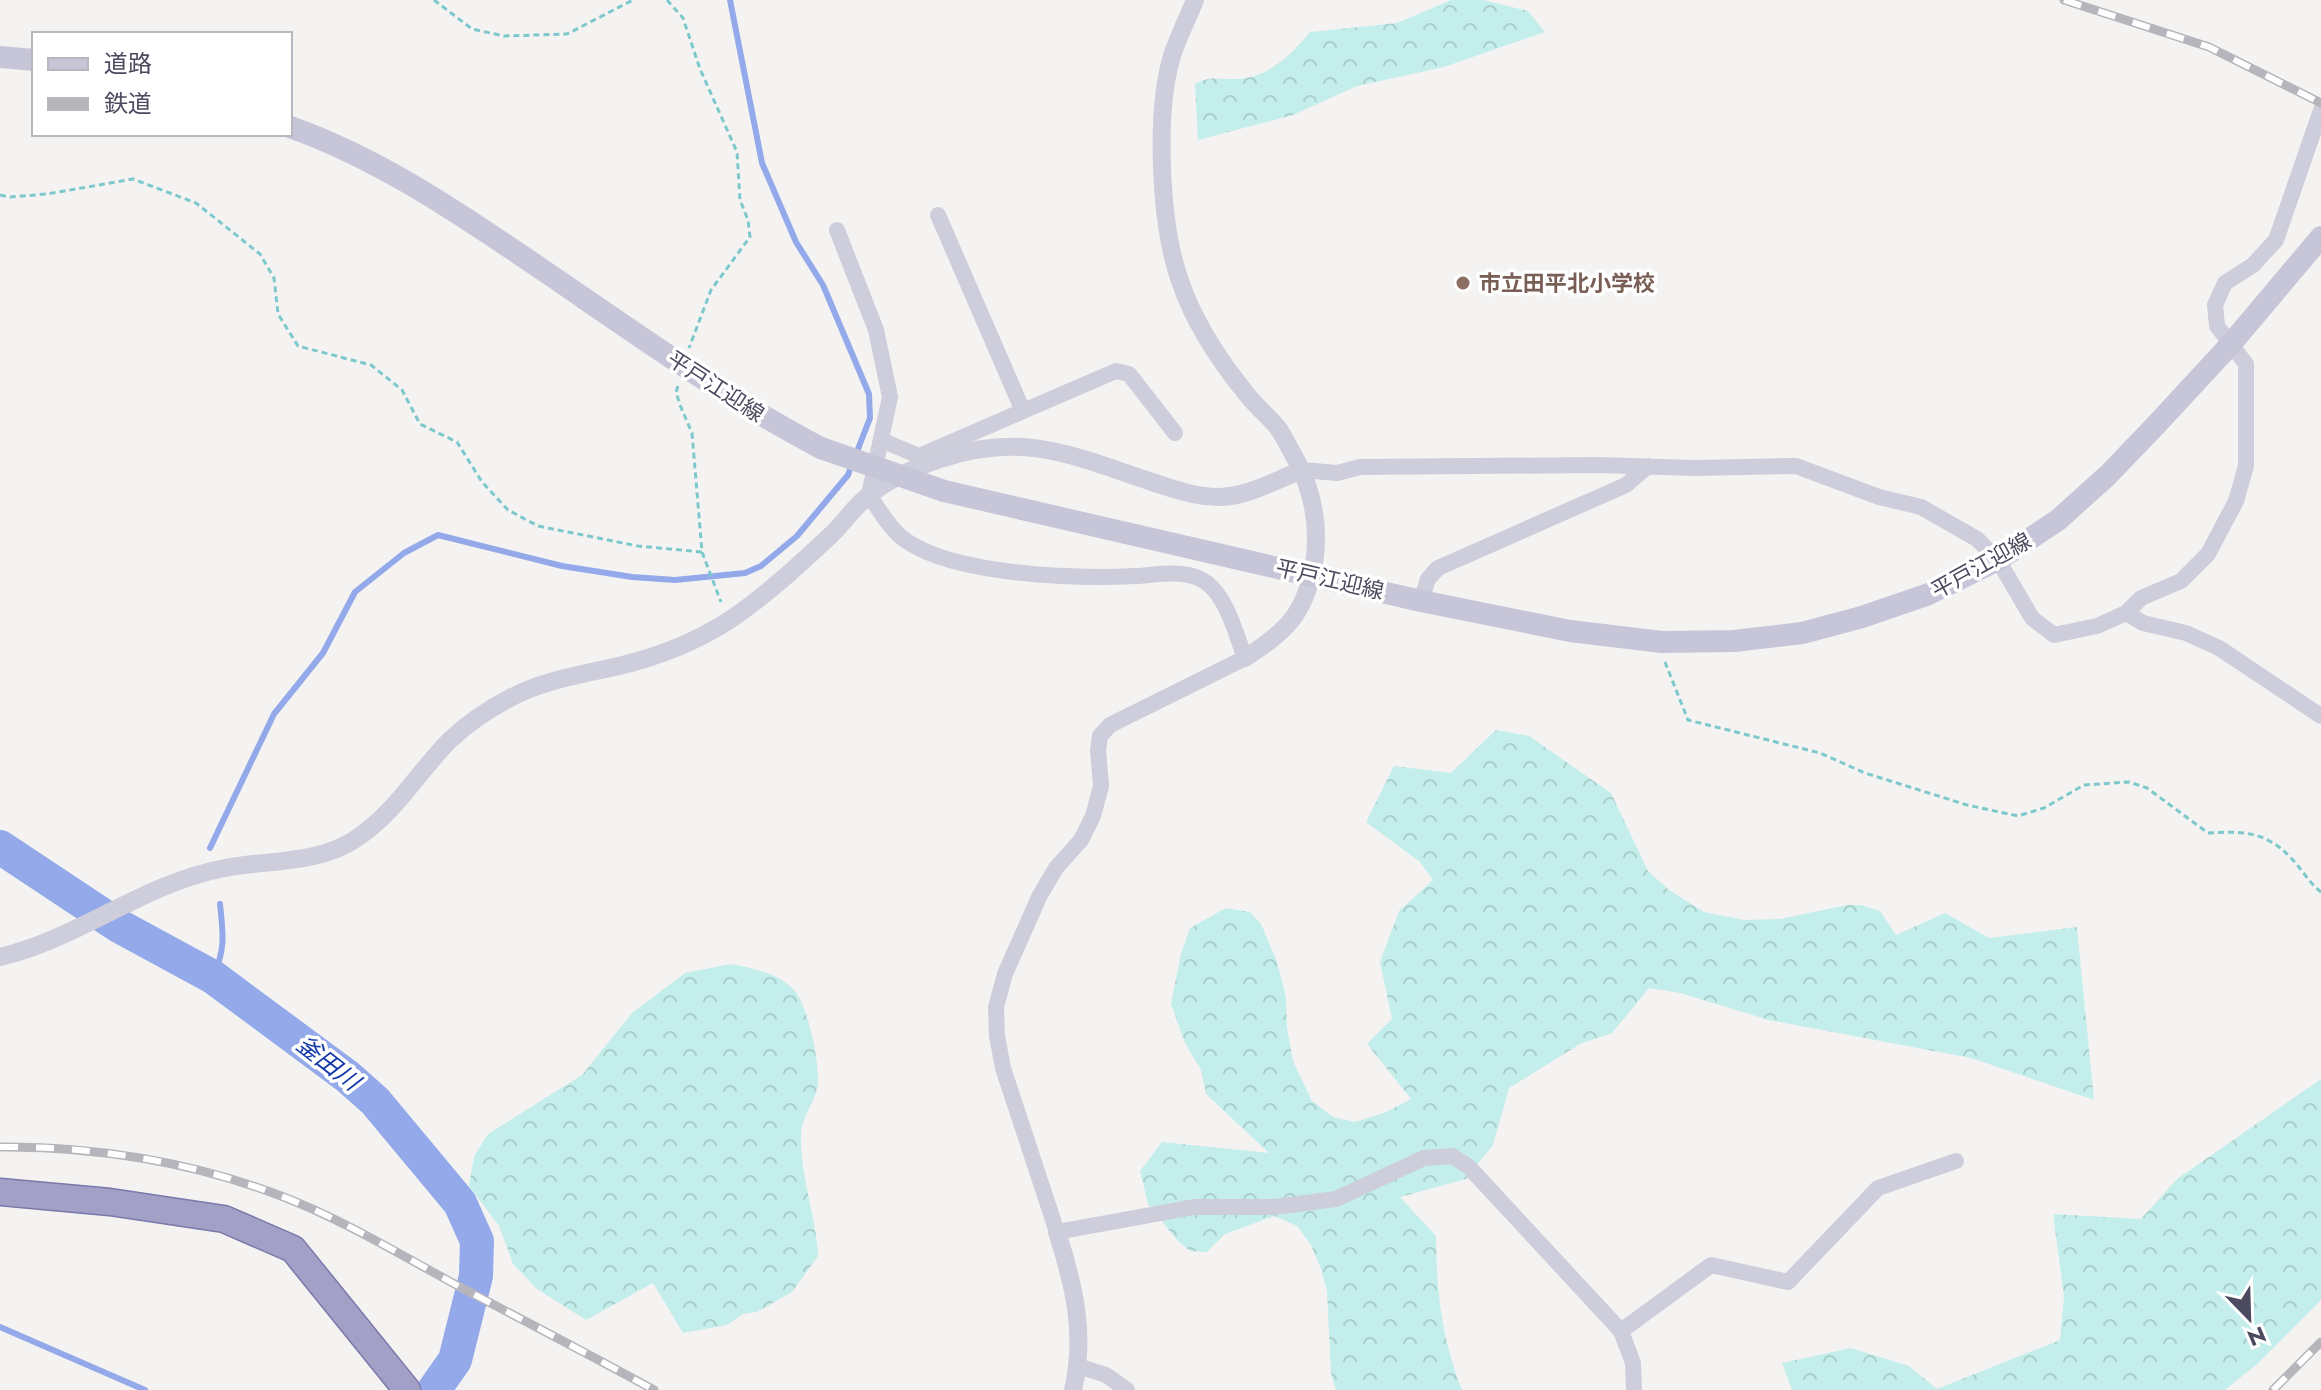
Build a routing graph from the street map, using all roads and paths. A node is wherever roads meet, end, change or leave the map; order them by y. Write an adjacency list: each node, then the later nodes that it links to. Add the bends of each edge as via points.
1 (434, 0): 2 (path, via 472,29 504,36 567,34)
2 (633, 0)
3 (667, 0): 14 (path, via 683,18 737,152 740,200 750,237 711,290)
4 (1195, 0): 19 (street, via 1172,56 1164,97 1165,194 1178,277 1212,347 1280,431)
5 (0, 57): 6 (main road)
6 (32, 60)
7 (2321, 110): 13 (street, via 2276,240 2253,265 2225,283 2215,305 2217,326)
8 (292, 128): 14 (main road, 平戸江迎線, via 397,177 450,209)
9 (0, 195): 21 (path, via 47,194 133,179 196,203 260,254 274,278 278,314 298,346 371,365 402,390 420,424 457,442 508,510 538,526 638,546)
10 (938, 215): 15 (street)
11 (837, 230): 17 (street, via 876,330 890,397)
12 (2321, 237): 13 (main road, 平戸江迎線)
13 (2230, 345): 22 (main road, 平戸江迎線, via 2108,475 2058,520); 25 (street, via 2246,364 2246,466 2236,501 2208,554 2181,581 2141,598)
14 (683, 365): 21 (path, via 676,392 692,433); 23 (main road, 平戸江迎線, bridge, via 821,448 944,491)
15 (1023, 411): 16 (street, via 1116,371 1129,374); 17 (street, via 919,456)
16 (1175, 433)
17 (881, 440): 20 (street)
18 (1648, 466): 19 (street); 22 (street, via 1796,466 1921,507 1977,539); 24 (street, via 1626,485 1438,568)
19 (1302, 470): 20 (street, via 1245,493 1219,497 1177,491 1031,445 993,446 940,459); 23 (street, via 1316,510)
20 (869, 495): 26 (street, via 789,573); 28 (street, via 904,540 949,561 1089,578 1185,573 1205,581 1223,602)
21 (702, 552): 26 (path)
22 (1998, 560): 25 (street, via 2032,618 2054,635); 27 (main road, 平戸江迎線, via 1929,594 1802,633)
23 (1312, 575): 24 (main road, 平戸江迎線); 28 (street, via 1291,624)
24 (1421, 601): 27 (main road, 平戸江迎線, via 1570,631)
25 (2126, 613): 29 (street, via 2219,648)
26 (729, 621): 31 (street, via 638,661 514,695 450,740 399,803 350,843 322,854 225,868 166,884 73,932)
27 (1662, 642): 30 (path, via 1667,672 1688,720 1820,753 1865,773 2018,816 2084,785 2129,782 2147,788 2208,833 2243,831 2271,841)
28 (1245, 658): 34 (street, via 1110,725 1100,736 1101,786 1093,816 1039,897 1005,974 996,1007 1003,1068)
29 (2321, 716)
30 (2321, 892)
31 (0, 957)
32 (1956, 1161): 35 (street, via 1878,1188 1788,1282 1711,1265)
33 (0, 1192): 37 (highway, via 224,1219 293,1249)
34 (1057, 1232): 35 (street, via 1194,1207 1275,1207 1336,1199 1424,1158 1452,1156 1468,1166); 36 (street, via 1074,1283 1080,1322)
35 (1621, 1331): 40 (street, via 1633,1363)
36 (1078, 1366): 38 (street); 39 (street, via 1106,1375)
37 (407, 1390)
38 (1073, 1390)
39 (1127, 1390)
40 (1634, 1390)

